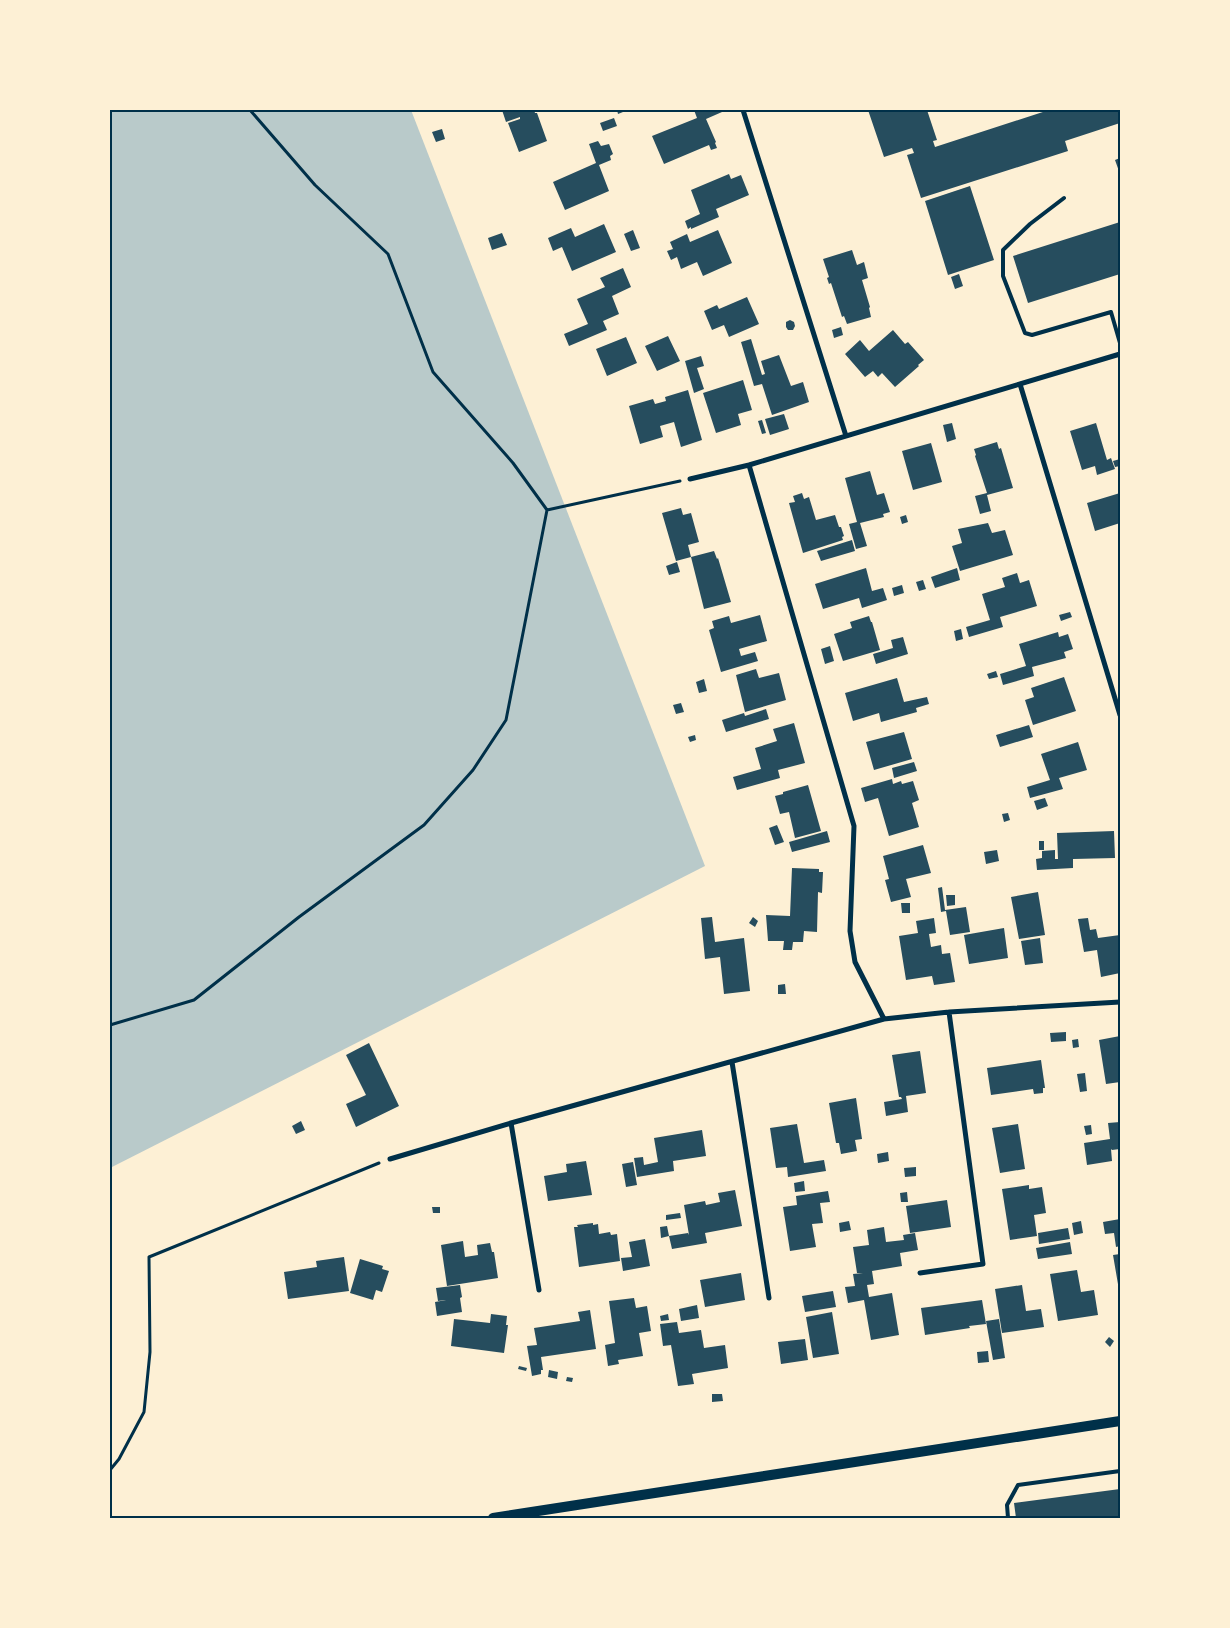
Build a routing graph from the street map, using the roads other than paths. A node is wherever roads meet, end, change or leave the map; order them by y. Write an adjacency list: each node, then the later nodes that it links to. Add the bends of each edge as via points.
1 (744, 110): 6 (street)
2 (1064, 198): 3 (lane, via 1003,250 1003,276 1025,334 1032,335 1111,312)
3 (1120, 343)
4 (1120, 354): 5 (street)
5 (1020, 384): 6 (street); 9 (street)
6 (846, 436): 7 (street)
7 (749, 465): 8 (street); 12 (street, via 854,826 850,931 855,962)
8 (690, 478)
9 (1120, 715)
10 (1120, 1002): 11 (street)
11 (949, 1012): 12 (street); 16 (street, via 983,1264)
12 (884, 1019): 13 (street)
13 (732, 1062): 14 (street); 18 (street)
14 (510, 1123): 15 (street); 17 (street)
15 (390, 1159)
16 (920, 1273)
17 (539, 1290)
18 (769, 1298)
19 (1120, 1420): 21 (main road)
20 (1120, 1471): 22 (lane, via 1018,1485 1006,1505)
21 (493, 1518)
22 (1008, 1518)

